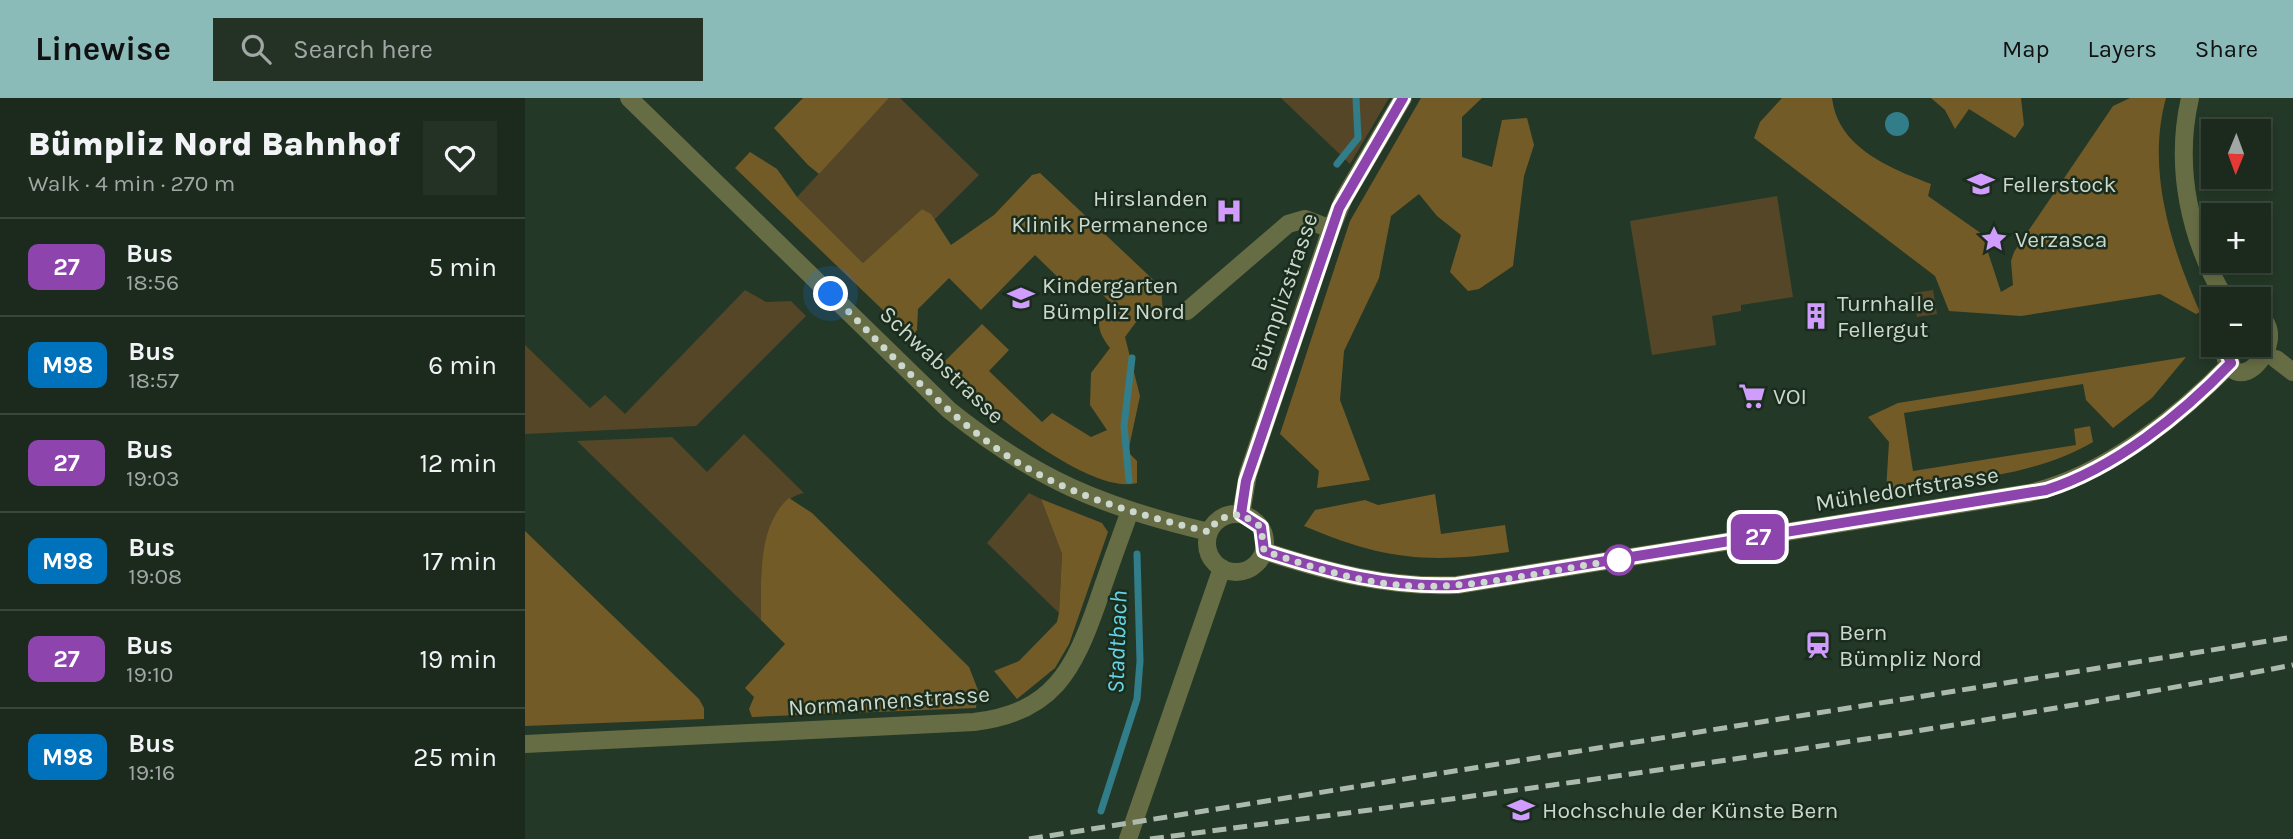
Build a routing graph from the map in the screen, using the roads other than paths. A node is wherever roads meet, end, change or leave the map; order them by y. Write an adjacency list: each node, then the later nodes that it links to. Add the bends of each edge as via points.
1 (629, 98): 12 (street, Schwabstrasse, via 949,411 1039,474)
2 (1403, 98): 4 (street, Bümplizstrasse, via 1344,198)
3 (2190, 98): 5 (street, via 2185,128 2186,189 2197,240)
4 (1331, 229): 6 (street, via 1311,220 1293,221); 13 (street, Bümplizstrasse, via 1246,481)
5 (2218, 287)
6 (1187, 311)
7 (2271, 322): 9 (street, via 2280,345)
8 (2228, 357): 10 (street)
9 (2276, 359): 10 (street, via 2253,372); 11 (street)
10 (2231, 363): 15 (street, Mühledorfstrasse, via 2112,460 2069,482 2029,494 1457,585 1410,586 1361,579)
11 (2293, 372)
12 (1130, 511): 14 (street, Schwabstrasse); 17 (street, Normannenstrasse, via 1074,664 1043,698 1012,715 974,723)
13 (1241, 514): 14 (street, via 1218,519); 15 (street, via 1261,527)
14 (1209, 532): 16 (street, via 1207,548)
15 (1264, 551): 16 (street, via 1247,570)
16 (1222, 568): 18 (street)
17 (525, 744)
18 (1128, 839)

